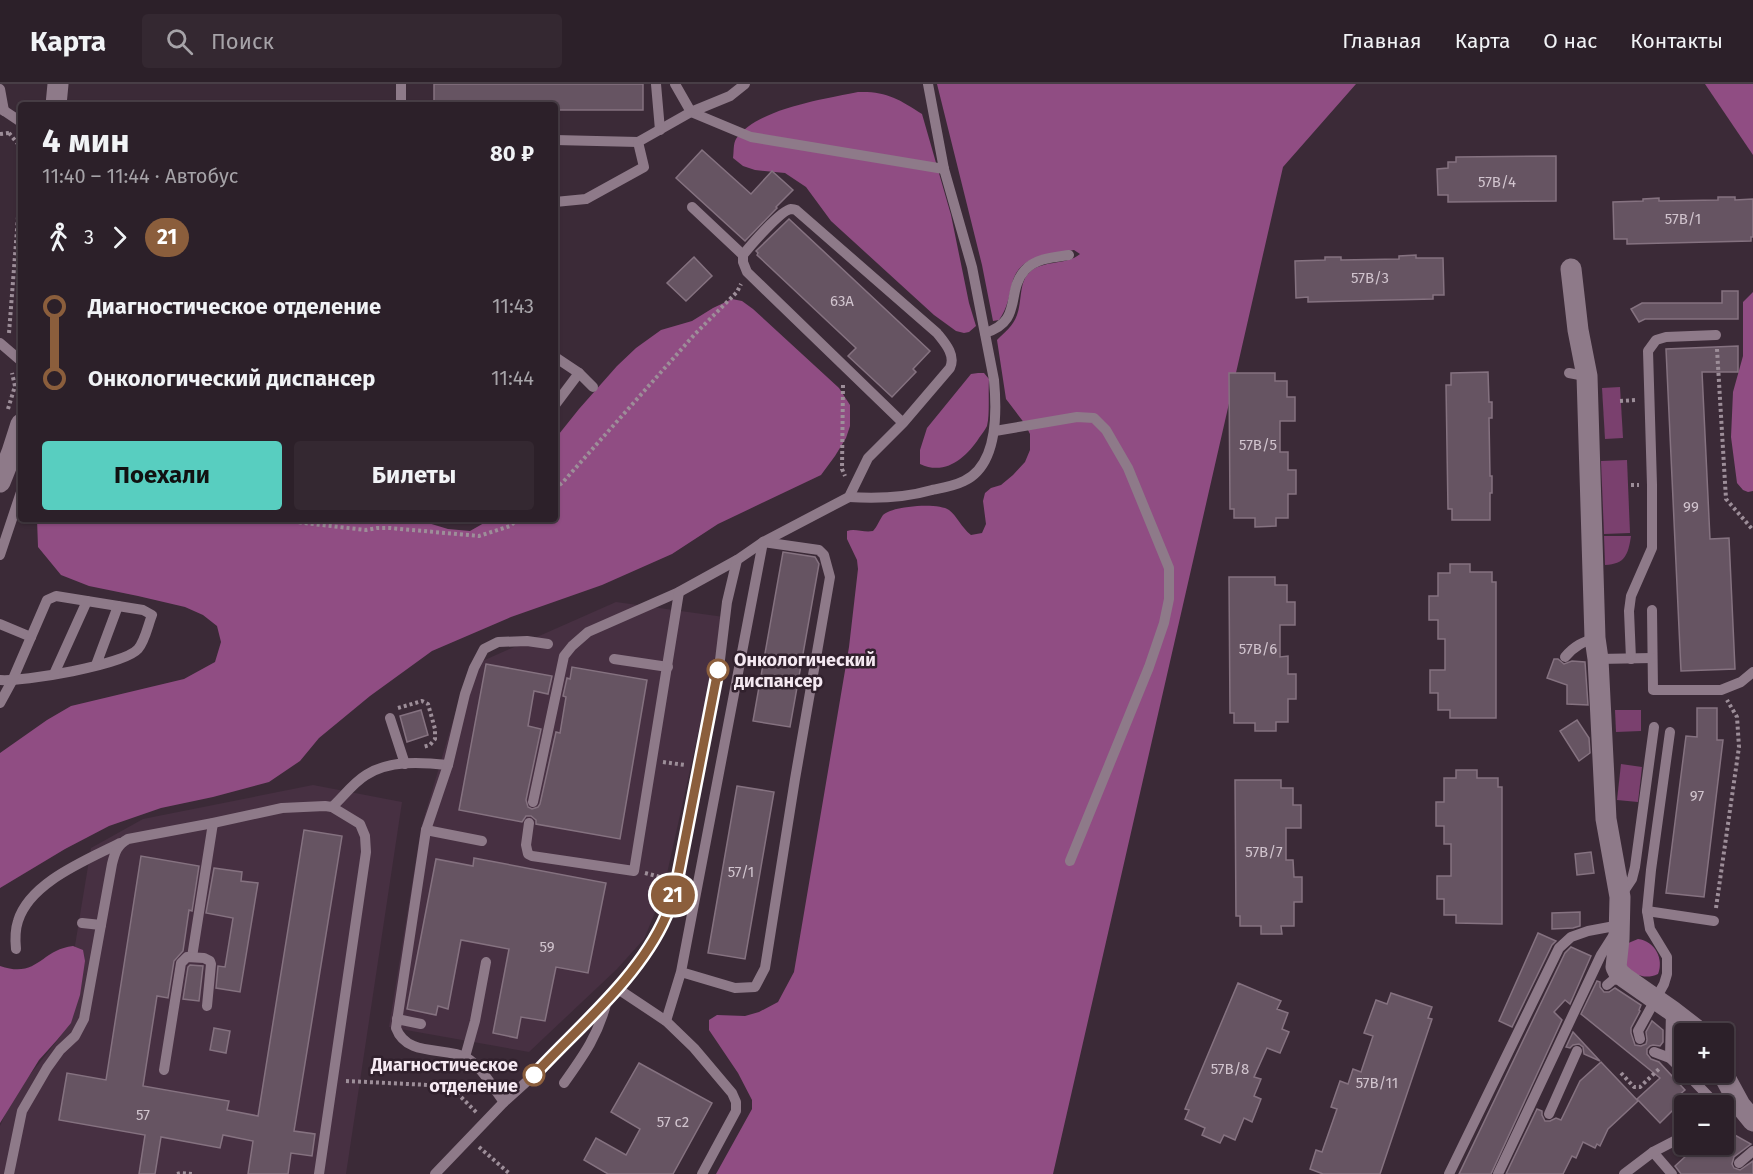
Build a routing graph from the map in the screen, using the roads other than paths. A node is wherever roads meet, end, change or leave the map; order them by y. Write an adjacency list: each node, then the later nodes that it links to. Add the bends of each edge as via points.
1 (58, 84): 8 (street)
2 (401, 84): 9 (lane)
3 (657, 84): 13 (lane)
4 (675, 84): 11 (lane)
5 (745, 84): 11 (lane, via 730,96)
6 (928, 84): 16 (lane)
7 (0, 89): 10 (lane)
8 (56, 102)
9 (400, 102)
10 (2, 110): 12 (lane)
11 (691, 112): 13 (lane); 16 (lane, via 751,137)
12 (18, 120)
13 (660, 130): 15 (lane)
14 (558, 140): 15 (lane)
15 (638, 142): 17 (lane, via 644,167 586,199)
16 (944, 169): 22 (lane, via 972,267)
17 (558, 202)
18 (692, 207): 19 (lane)
19 (743, 255): 33 (lane, via 747,272); 33 (lane, via 780,215 796,210 937,333 949,350 952,363)
20 (1069, 255): 22 (lane, via 1026,268 1006,321)
21 (1571, 269): 29 (street)
22 (985, 333): 34 (lane, via 996,398)
23 (1716, 335): 53 (lane, via 1666,337 1656,340 1648,351 1652,548 1631,596)
24 (4, 347): 25 (lane)
25 (18, 359)
26 (558, 359): 27 (lane)
27 (579, 373): 30 (lane); 31 (lane)
28 (1569, 373): 29 (lane, via 1585,376)
29 (1587, 385): 47 (street)
30 (593, 387)
31 (558, 401)
32 (14, 419): 35 (street, via 12,452)
33 (903, 423): 36 (lane, via 868,458)
34 (995, 431): 36 (lane, via 984,462 963,482 911,496); 73 (lane, via 1077,417 1094,418 1106,430 1128,468 1169,568 1164,623)
35 (0, 482)
36 (849, 496): 38 (lane)
37 (18, 501): 39 (lane)
38 (763, 542): 40 (lane); 83 (lane); 83 (lane, via 819,550 830,577 765,968 755,987 735,988)
39 (0, 555)
40 (737, 560): 41 (lane); 84 (lane, via 671,903 650,947)
41 (679, 592): 55 (lane); 66 (lane, via 588,632 564,656)
42 (87, 601): 43 (lane); 46 (lane, via 57,596 47,600); 57 (lane)
43 (118, 606): 54 (lane); 54 (lane, via 152,615 140,648 130,656)
44 (1652, 610): 50 (lane)
45 (0, 624): 46 (lane)
46 (30, 637): 59 (lane)
47 (1595, 638): 49 (lane, via 1581,643); 52 (street)
48 (548, 644): 65 (lane, via 498,642 484,649 465,694)
49 (1565, 657)
50 (1652, 658): 53 (lane); 56 (lane, via 1653,690 1721,690)
51 (614, 659): 55 (lane)
52 (1598, 659): 53 (lane); 74 (street, via 1606,819)
53 (1631, 659)
54 (96, 665): 57 (lane)
55 (668, 667): 69 (lane, via 634,870 531,856 527,849)
56 (1753, 672)
57 (54, 674): 59 (lane)
58 (0, 680): 59 (lane)
59 (12, 681): 60 (lane)
60 (0, 703)
61 (390, 718): 64 (lane)
62 (1654, 727): 74 (lane, via 1635,867)
63 (1670, 732): 75 (lane)
64 (404, 759): 65 (lane); 67 (lane, via 364,776)
65 (448, 765): 70 (lane)
66 (533, 802)
67 (332, 807): 68 (lane, via 282,808); 111 (lane, via 360,824 366,852)
68 (213, 823): 72 (lane); 81 (lane)
69 (529, 823)
70 (426, 830): 71 (lane); 88 (lane)
71 (482, 841)
72 (121, 843): 78 (lane, via 115,851); 80 (lane, via 55,877 32,898 18,919)
73 (1070, 861)
74 (1620, 897): 79 (street)
75 (1647, 911): 76 (lane); 86 (lane, via 1650,928 1667,957)
76 (1714, 921)
77 (82, 923): 78 (lane)
78 (102, 925): 110 (lane, via 84,1019 75,1036 47,1068 22,1111)
79 (1620, 925): 86 (street, via 1616,982); 114 (lane, via 1571,937 1559,948); 115 (lane, via 1601,955)
80 (16, 949)
81 (192, 957): 87 (lane, via 210,960); 98 (lane, via 181,963)
82 (486, 962): 95 (lane)
83 (681, 972): 89 (lane)
84 (618, 989): 85 (lane); 89 (lane)
85 (607, 999): 99 (lane, via 592,1042); 103 (lane)
86 (1663, 1004): 90 (street); 92 (lane, via 1638,1030); 96 (lane)
87 (207, 1006)
88 (397, 1019): 91 (lane); 95 (lane, via 399,1036 407,1042)
89 (666, 1021): 113 (lane, via 694,1048 736,1102 736,1111)
90 (1688, 1023)
91 (421, 1024)
92 (1640, 1039)
93 (1577, 1051): 105 (lane)
94 (1654, 1052): 96 (lane)
95 (465, 1057): 103 (lane, via 477,1066)
96 (1670, 1058): 97 (lane)
97 (1674, 1062)
98 (164, 1070)
99 (564, 1083)
100 (1696, 1083): 102 (lane)
101 (1726, 1083): 104 (street)
102 (1707, 1095)
103 (504, 1102): 112 (lane)
104 (1738, 1112)
105 (1549, 1114)
106 (1674, 1142): 108 (lane)
107 (1753, 1151): 109 (lane)
108 (1653, 1152): 116 (lane); 117 (lane)
109 (1739, 1163)
110 (9, 1174)
111 (319, 1174)
112 (435, 1174)
113 (702, 1174)
114 (1449, 1174)
115 (1498, 1174)
116 (1624, 1174)
117 (1672, 1174)

